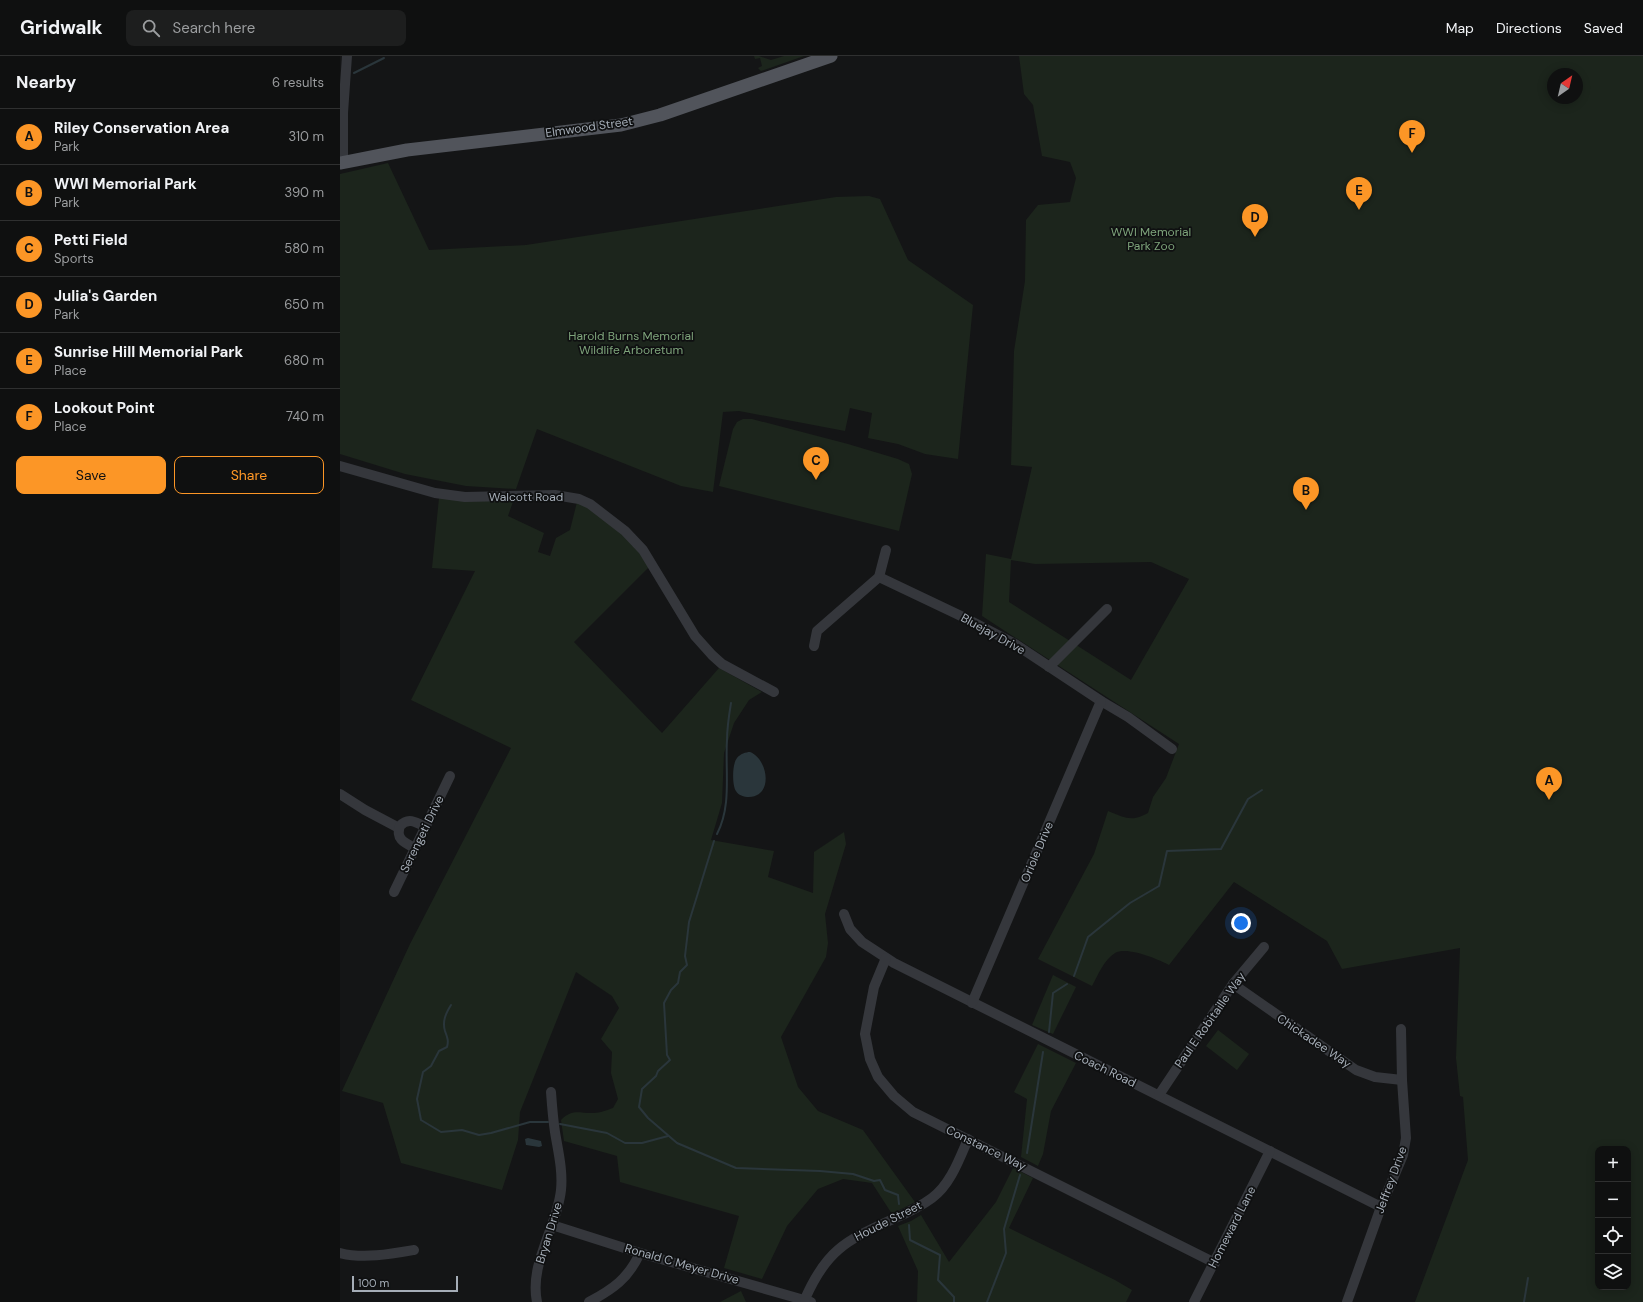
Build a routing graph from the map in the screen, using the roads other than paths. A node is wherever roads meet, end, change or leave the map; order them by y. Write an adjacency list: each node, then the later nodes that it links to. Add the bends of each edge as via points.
1 (347, 56): 3 (street)
2 (830, 56): 3 (main road, Elmwood Street, via 660,115 621,124 407,150)
3 (341, 163)
4 (340, 466): 10 (street, Walcott Road, via 436,493 465,497 555,495 579,499 590,504 625,531 643,550 695,636 712,655 722,664)
5 (886, 550): 6 (street)
6 (879, 577): 8 (street, via 816,631); 9 (street, Bluejay Drive, via 1015,644)
7 (1107, 609): 9 (street)
8 (814, 646)
9 (1049, 667): 11 (street, Bluejay Drive)
10 (774, 692)
11 (1101, 702): 12 (street, Bluejay Drive, via 1128,717); 23 (street, Oriole Drive)
12 (1172, 749)
13 (450, 776): 15 (street, Serengeti Drive)
14 (340, 794): 16 (street)
15 (425, 827): 16 (street, via 411,821 403,823); 17 (street, Serengeti Drive)
16 (399, 828): 17 (street, via 400,839)
17 (415, 848): 18 (street, Serengeti Drive)
18 (394, 892)
19 (844, 914): 21 (street, Coach Road, via 850,929 862,942)
20 (1264, 947): 22 (street, Paul E Robitaille Way)
21 (886, 958): 23 (street, Coach Road); 28 (street, Constance Way, via 874,987 865,1034 870,1059 878,1077 894,1096 913,1112)
22 (1233, 984): 25 (street, Chickadee Way, via 1356,1070 1375,1077); 27 (street, Paul E Robitaille Way)
23 (972, 1003): 27 (street, Coach Road)
24 (1401, 1029): 25 (street, Jeffrey Drive)
25 (1402, 1080): 30 (street, Jeffrey Drive, via 1406,1138)
26 (551, 1092): 31 (street, Bryan Drive, via 561,1165 561,1189)
27 (1159, 1095): 29 (street, Coach Road)
28 (968, 1139): 35 (street, Constance Way); 36 (street, Houde Street, via 956,1166 932,1198 859,1234 839,1247 814,1279)
29 (1270, 1152): 30 (street, Coach Road); 35 (street, Homeward Lane)
30 (1381, 1207): 40 (street, Jeffrey Drive)
31 (552, 1225): 34 (street, Ronald C Meyer Drive); 37 (street, Bryan Drive, via 539,1262 536,1281)
32 (414, 1250): 33 (street, via 375,1255)
33 (340, 1253)
34 (640, 1253): 36 (street, Ronald C Meyer Drive); 38 (street, via 634,1268 621,1281)
35 (1215, 1263): 39 (street, Homeward Lane)
36 (808, 1300)
37 (537, 1302)
38 (588, 1302)
39 (1194, 1302)
40 (1348, 1302)

